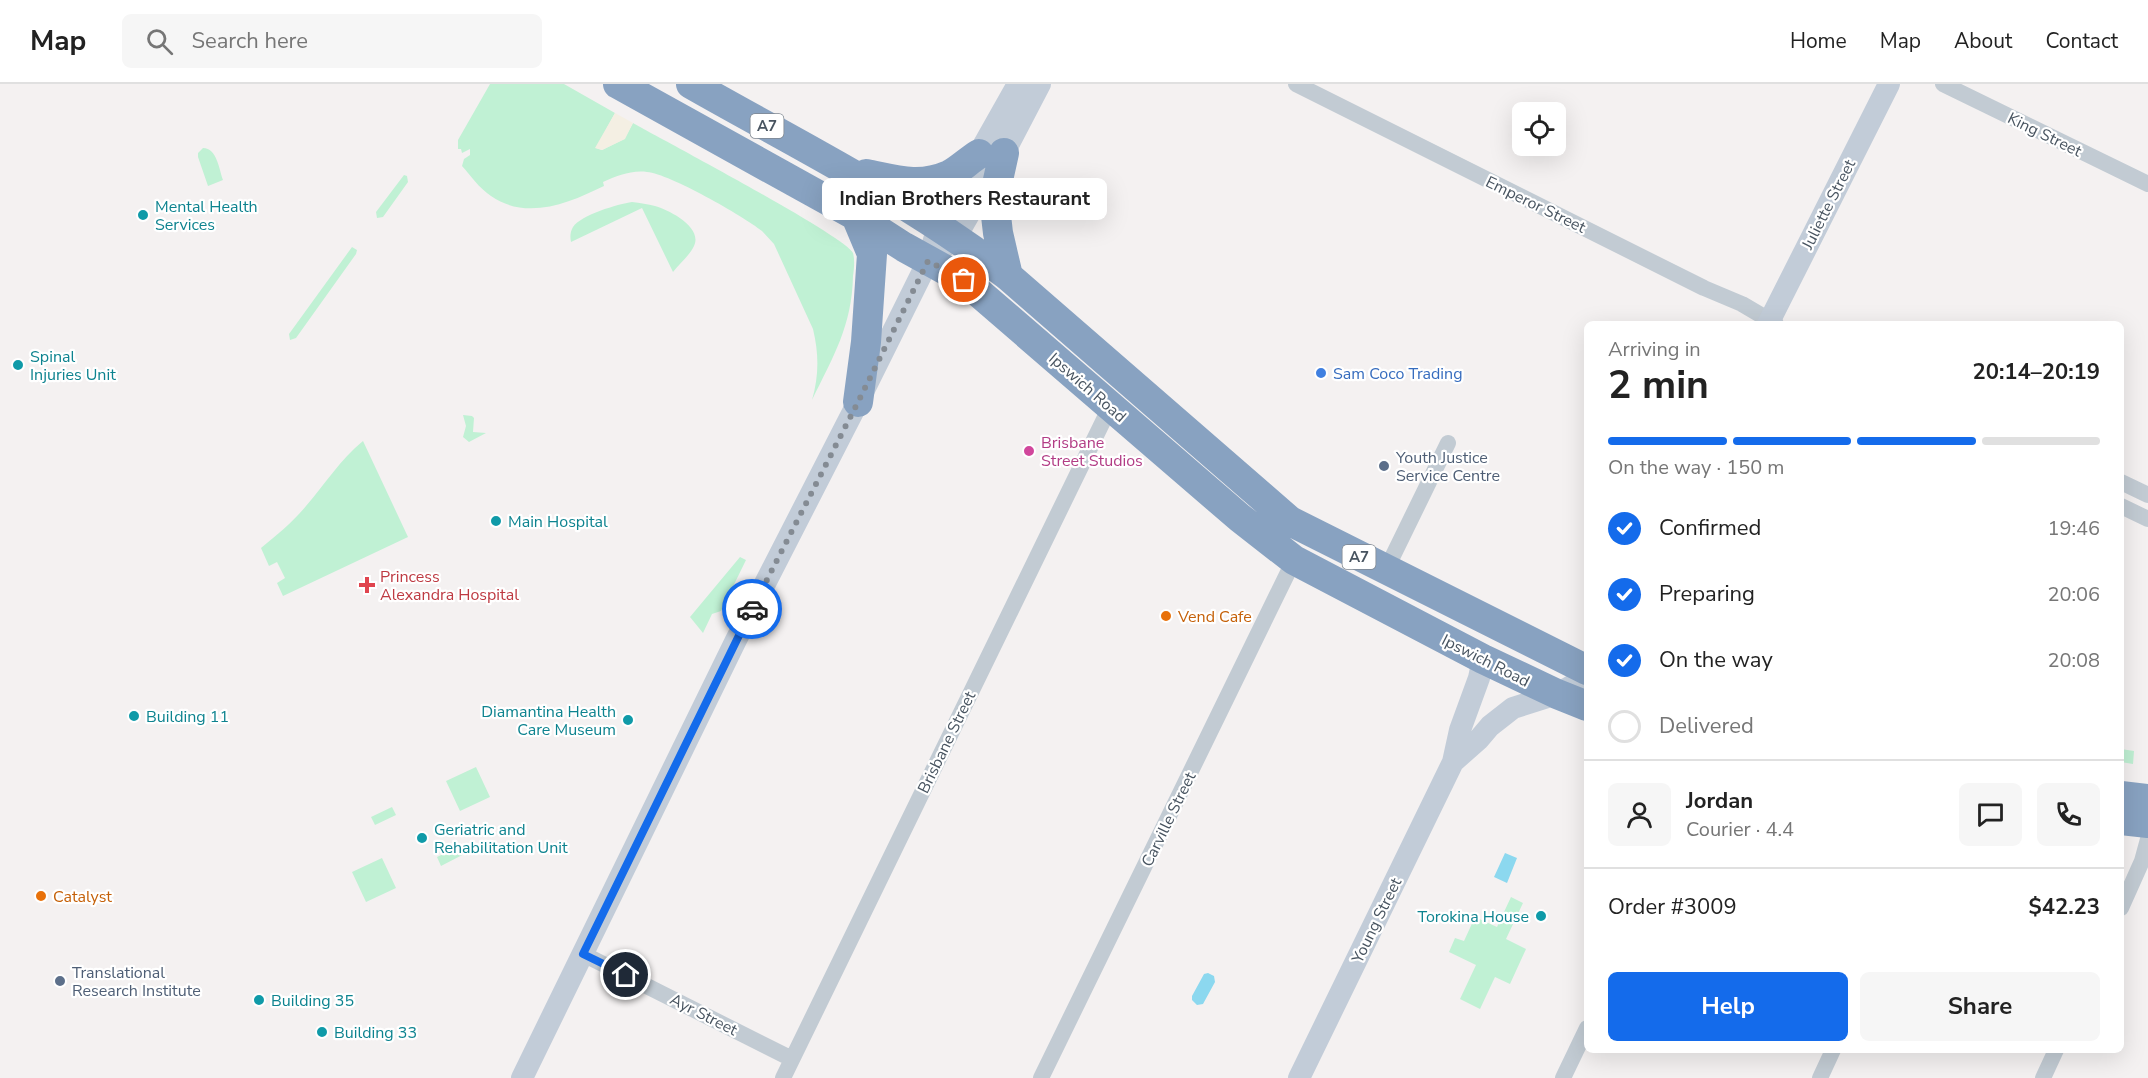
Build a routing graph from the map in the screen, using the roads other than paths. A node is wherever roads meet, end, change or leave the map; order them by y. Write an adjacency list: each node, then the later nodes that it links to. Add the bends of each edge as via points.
1 (618, 84): 11 (highway, Ipswich Road / A7)
2 (691, 84): 9 (highway, Ipswich Road / A7)
3 (1018, 84): 8 (main road)
4 (1040, 84): 8 (main road)
5 (1296, 84): 15 (street, Emperor Street, via 1742,304)
6 (1889, 84): 16 (main road, Juliette Street)
7 (1943, 84): 10 (street, King Street)
8 (992, 153): 9 (highway, via 931,181 912,183); 12 (main road); 14 (highway, via 998,233)
9 (843, 169): 12 (highway, Ipswich Road / A7)
10 (2148, 184)
11 (856, 216): 13 (highway, Ipswich Road / A7); 17 (highway, via 872,254)
12 (947, 232): 13 (main road); 14 (highway, Ipswich Road / A7)
13 (928, 261): 17 (main road); 18 (highway, Ipswich Road / A7, via 964,280)
14 (1008, 276): 25 (highway, Ipswich Road / A7, via 1282,515)
15 (1768, 321)
16 (1772, 321)
17 (858, 402): 38 (main road, via 736,640)
18 (1110, 407): 24 (highway, Ipswich Road / A7); 42 (street, Brisbane Street)
19 (1448, 443): 25 (street)
20 (2124, 483): 21 (street)
21 (2148, 495)
22 (2124, 507): 23 (street)
23 (2148, 519)
24 (1294, 560): 26 (highway, Ipswich Road / A7); 45 (street, Carville Street)
25 (1386, 570): 27 (highway, Ipswich Road / A7)
26 (1483, 659): 29 (highway, Ipswich Road / A7); 31 (main road, Young Street)
27 (1584, 669)
28 (1584, 679): 29 (main road)
29 (1557, 694): 30 (highway, Ipswich Road / A7); 31 (main road, Young Street, via 1514,708)
30 (1584, 705)
31 (1453, 762): 46 (main road, Young Street)
32 (2124, 796): 33 (highway)
33 (2148, 799)
34 (2124, 820): 35 (highway)
35 (2148, 823)
36 (2148, 839): 37 (street)
37 (2124, 901)
38 (583, 954): 42 (street, Ayr Street); 43 (main road)
39 (1584, 1034): 47 (street)
40 (1832, 1053): 48 (street)
41 (2055, 1053): 49 (street)
42 (792, 1059): 44 (street, Brisbane Street)
43 (522, 1078)
44 (783, 1078)
45 (1041, 1078)
46 (1299, 1078)
47 (1563, 1078)
48 (1820, 1078)
49 (2043, 1078)

